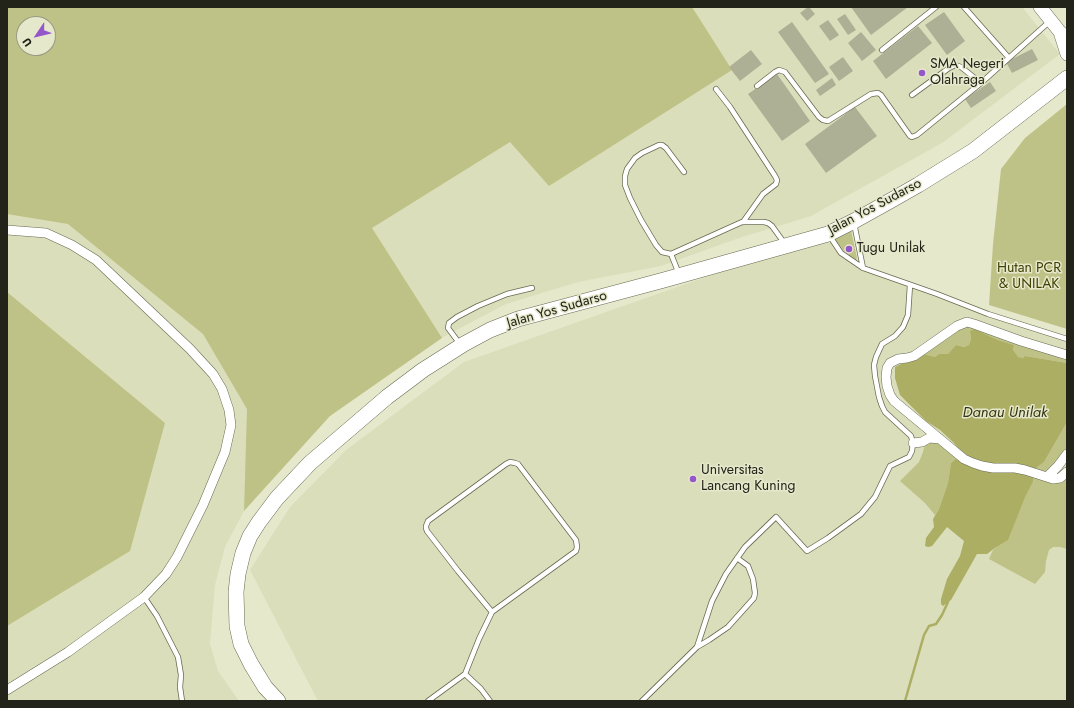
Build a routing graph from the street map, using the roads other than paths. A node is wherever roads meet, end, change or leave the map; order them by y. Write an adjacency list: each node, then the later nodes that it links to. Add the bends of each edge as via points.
1 (936, 7): 6 (lane)
2 (964, 7): 8 (lane)
3 (1040, 7): 4 (street)
4 (1051, 21): 5 (street); 8 (lane)
5 (1063, 35): 7 (street)
6 (882, 50)
7 (1067, 54)
8 (1009, 58): 10 (lane)
9 (1067, 78): 16 (main road, Jalan Yos Sudarso, via 972,151)
10 (981, 83): 11 (lane, via 912,137 878,93 871,94 828,121 819,117 785,72 775,72); 13 (lane, via 955,65)
11 (757, 86)
12 (716, 89): 15 (lane, via 777,180 776,184 763,194)
13 (912, 95)
14 (684, 172): 20 (lane, via 666,148 659,145 635,158 625,176 630,198 652,239 662,252)
15 (743, 222): 19 (lane, via 768,223); 20 (lane)
16 (854, 222): 18 (main road, Jalan Yos Sudarso); 21 (lane)
17 (7, 230): 34 (street, via 46,233 96,260 190,349 213,374 222,389 231,425 225,452 203,505 177,556 166,574)
18 (828, 234): 19 (main road, Jalan Yos Sudarso); 21 (lane, via 841,253)
19 (786, 245): 22 (main road, Jalan Yos Sudarso)
20 (671, 254): 22 (lane)
21 (863, 268): 23 (lane)
22 (680, 276): 26 (main road, Jalan Yos Sudarso, via 518,319)
23 (910, 285): 25 (lane, via 988,314); 29 (lane, via 906,321 900,332 879,348 874,365 882,406 885,412 911,436)
24 (532, 288): 26 (lane, via 485,303 449,323 448,328)
25 (1067, 339)
26 (461, 345): 40 (main road, Jalan Yos Sudarso, via 387,397 310,463 277,498 250,536 238,574 236,626 251,664 265,687)
27 (1067, 355): 28 (street, via 967,322 957,326 914,356 893,361 886,368 890,395)
28 (940, 439): 29 (street, via 929,438); 32 (street, via 957,454 973,463 993,468 1015,468)
29 (913, 443): 33 (lane, via 909,457 890,466 875,497 861,514 828,538 807,550 776,517)
30 (1067, 454): 32 (street)
31 (1067, 472): 32 (street, via 1060,478)
32 (1047, 477)
33 (737, 558): 36 (lane, via 712,600); 36 (lane, via 748,566 753,579 754,598 728,627)
34 (144, 597): 38 (street, via 68,652); 39 (lane, via 178,657)
35 (492, 612): 35 (lane, via 576,551 577,547 576,540 518,464 510,462 428,521 426,526 427,531); 37 (lane)
36 (697, 647): 43 (lane)
37 (465, 674): 41 (lane); 42 (lane)
38 (7, 690)
39 (182, 701)
40 (278, 701)
41 (428, 701)
42 (490, 701)
43 (642, 701)

